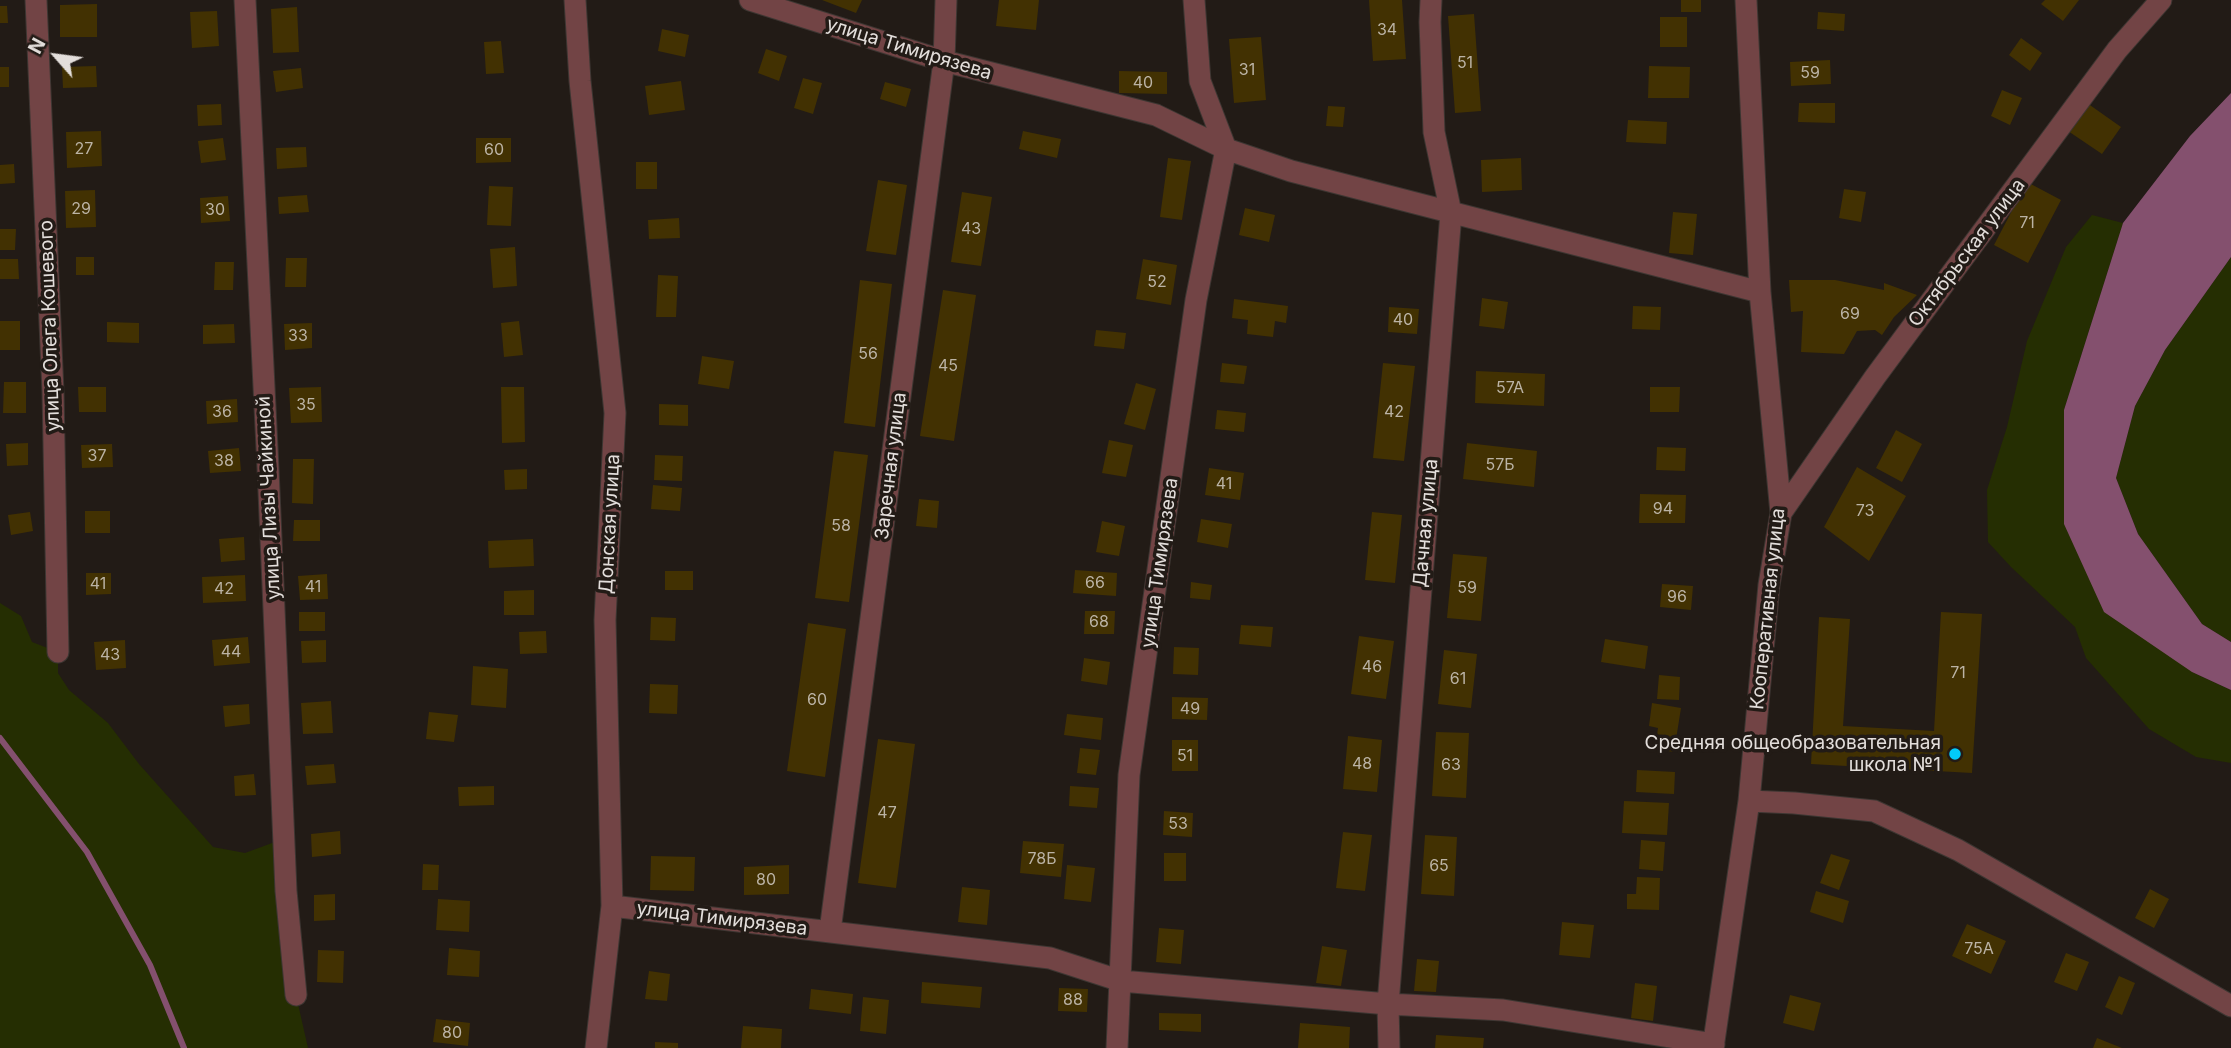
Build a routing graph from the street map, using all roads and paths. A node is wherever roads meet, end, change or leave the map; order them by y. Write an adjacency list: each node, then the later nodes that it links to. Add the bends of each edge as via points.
1 (36, 0): 15 (street, улица Олега Кошевого, via 53,392)
2 (245, 0): 20 (street, улица Лизы Чайкиной, via 285,891)
3 (575, 0): 17 (street, Донская улица, via 614,413 605,620)
4 (750, 0): 10 (street, улица Тимирязева)
5 (946, 0): 10 (street, Заречная улица)
6 (1194, 0): 11 (street, via 1200,81)
7 (1431, 0): 12 (street, Дачная улица, via 1434,132)
8 (1746, 0): 13 (street, Кооперативная улица)
9 (2161, 0): 14 (street, Октябрьская улица, via 2117,50 1875,377)
10 (944, 61): 11 (street, улица Тимирязева, via 1156,115); 18 (street, Заречная улица)
11 (1226, 149): 12 (street, улица Тимирязева); 19 (street, улица Тимирязева, via 1196,300 1129,775)
12 (1451, 213): 13 (street, улица Тимирязева); 21 (street, Дачная улица)
13 (1760, 292): 14 (street, Кооперативная улица)
14 (1781, 513): 16 (street, Кооперативная улица, via 1769,585)
15 (58, 652)
16 (1749, 801): 22 (street, via 1874,811 1958,850); 23 (street, Кооперативная улица)
17 (612, 906): 18 (street, улица Тимирязева); 24 (street, Донская улица)
18 (830, 931): 19 (street, улица Тимирязева, via 1051,958)
19 (1121, 981): 21 (street); 25 (street, улица Тимирязева)
20 (296, 995)
21 (1388, 1004): 23 (street, via 1503,1010); 26 (street, Дачная улица)
22 (2231, 1006)
23 (1714, 1046)
24 (596, 1048)
25 (1117, 1048)
26 (1389, 1048)

